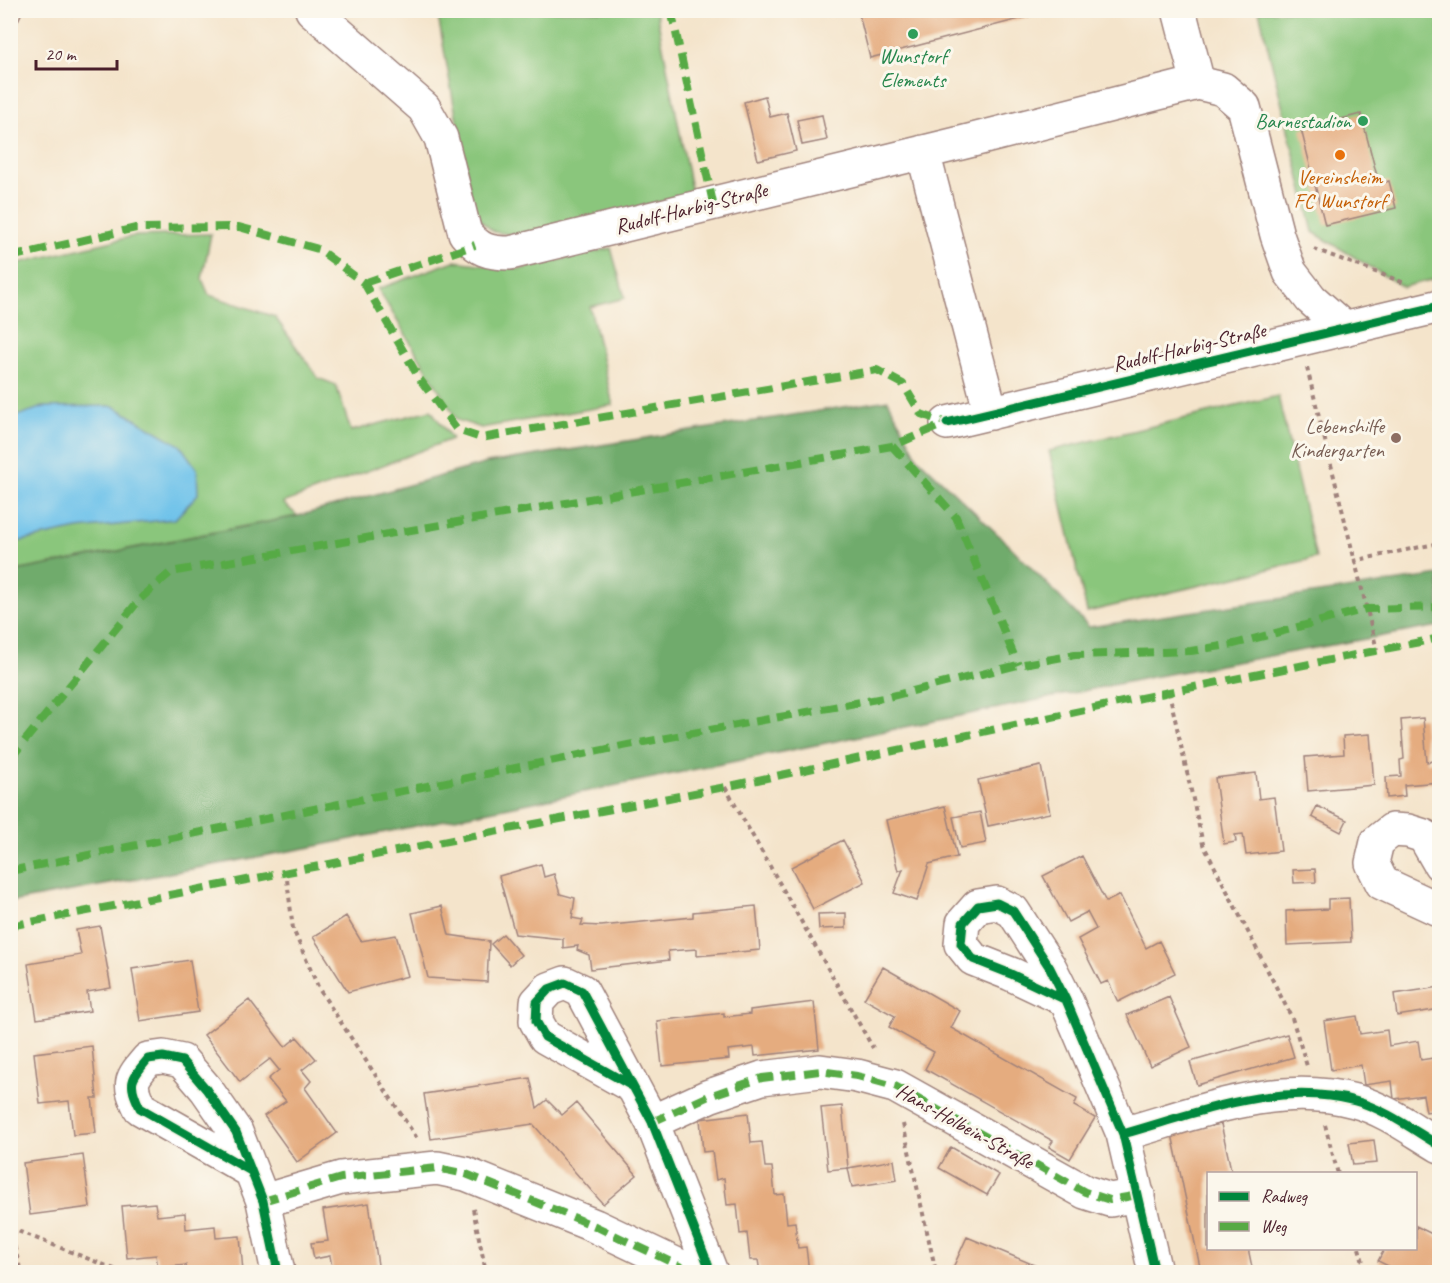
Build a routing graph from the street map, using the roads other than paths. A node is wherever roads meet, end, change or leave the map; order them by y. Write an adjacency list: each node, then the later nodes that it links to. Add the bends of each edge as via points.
1 (312, 10): 4 (street, Rudolf-Harbig-Straße, via 423,108 441,138 465,233 475,245 492,253 510,253)
2 (1179, 10): 3 (street)
3 (1198, 82): 4 (street, Rudolf-Harbig-Straße); 6 (street, via 1223,89 1244,107 1290,272 1311,299)
4 (923, 152): 7 (street)
5 (1440, 306): 6 (street, Rudolf-Harbig-Straße)
6 (1345, 329): 7 (street, Rudolf-Harbig-Straße)
7 (991, 412): 8 (street, Rudolf-Harbig-Straße)
8 (947, 423)
9 (1440, 864): 10 (street, via 1424,836 1392,830 1377,842 1372,862 1382,883)
10 (1440, 910)
11 (1066, 1000): 14 (street)
12 (632, 1086): 13 (street)
13 (652, 1122): 17 (street, Hans-Holbein-Straße, via 762,1077 820,1071 857,1076 894,1086 1085,1192 1110,1200); 21 (street)
14 (1123, 1134): 15 (street, via 1261,1096 1316,1094 1377,1109); 17 (street)
15 (1440, 1146)
16 (251, 1171): 18 (street)
17 (1138, 1195): 22 (street)
18 (263, 1201): 19 (street); 20 (street, via 341,1178 451,1171 595,1226)
19 (278, 1272)
20 (692, 1272)
21 (711, 1272)
22 (1155, 1272)

